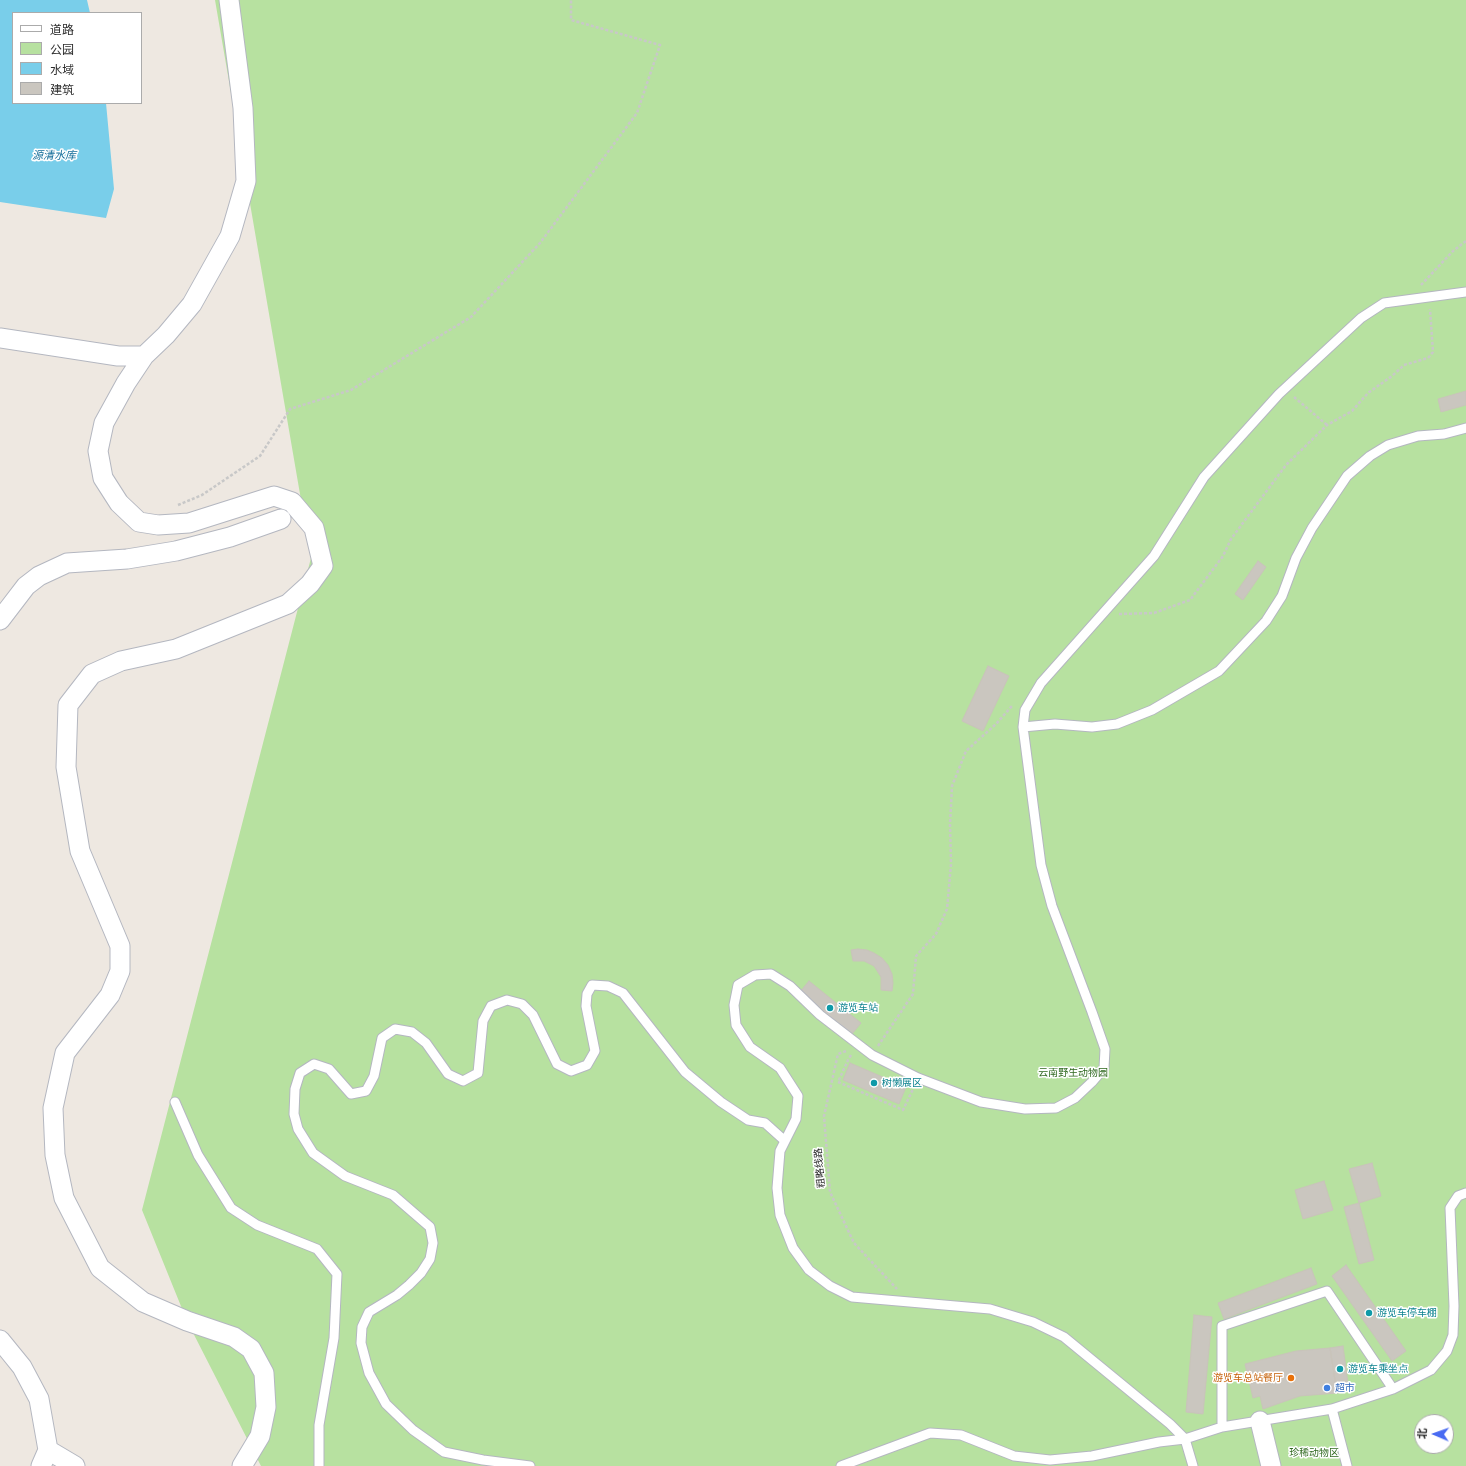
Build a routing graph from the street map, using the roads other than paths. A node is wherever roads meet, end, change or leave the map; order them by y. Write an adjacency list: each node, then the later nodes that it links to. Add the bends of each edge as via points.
1 (229, 0): 4 (street, via 243,108 246,181 230,236 192,304)
2 (1466, 292): 8 (lane, via 1384,303 1361,318 1284,389 1204,477 1154,556 1040,683 1025,710)
3 (0, 338): 4 (street, via 118,356)
4 (144, 356): 20 (street, via 104,423 98,451 103,478 119,503 139,522 158,525 189,523 274,496 292,502 314,528 323,566 310,584 288,604 176,649 121,661 92,674 68,705 66,767 80,851 120,946 120,971 110,995 65,1053 53,1108 55,1155 64,1198 100,1268 143,1302 234,1337 251,1349 264,1373 266,1407 260,1436)
5 (1466, 428): 8 (lane, via 1444,434 1418,436 1388,445 1370,456 1347,476 1312,528 1296,558 1282,596 1266,621 1219,671 1152,710 1117,724 1092,727 1055,724)
6 (281, 519): 7 (street, via 230,537 176,551 127,559 68,563 39,576 26,586)
7 (0, 620)
8 (1023, 727): 10 (lane, via 1041,865 1052,906 1105,1049 1104,1068 1076,1098 1056,1108 1025,1109 981,1102 918,1078 872,1055 820,1015 790,986 771,974 755,976 738,985 734,1005 736,1025 750,1046 780,1068 798,1096 796,1119)
9 (176, 1102): 21 (lane, via 198,1155 231,1208 257,1225 317,1249 337,1274 334,1338 319,1425)
10 (785, 1141): 17 (lane, via 780,1151 777,1188 780,1215 793,1248 809,1270 830,1286 852,1297 990,1309 1033,1322 1064,1337); 22 (lane, via 765,1123 748,1120 721,1102 685,1072 623,993 608,986 592,985 587,994 586,1006 595,1051 587,1065 571,1071 557,1064 533,1015 522,1004 507,1000 491,1006 482,1020 478,1074 464,1081 448,1074 426,1043 412,1032 395,1029 382,1038 374,1076 366,1091 351,1094 329,1069 314,1064 300,1073 295,1089 294,1114 298,1129 313,1153 345,1176 393,1195 430,1227 433,1243 430,1260 409,1285 369,1312 362,1327 361,1343 369,1373 386,1404 413,1430 444,1452)
11 (1466, 1193): 13 (lane, via 1458,1196 1450,1208 1453,1335 1447,1351 1431,1370)
12 (0, 1340): 18 (street, via 22,1367 39,1399)
13 (1393, 1389): 14 (lane); 16 (lane, via 1327,1292 1222,1326)
14 (1332, 1409): 15 (lane); 26 (lane)
15 (1260, 1420): 16 (lane); 25 (street)
16 (1222, 1427): 17 (lane)
17 (1185, 1439): 23 (lane, via 1092,1456 1050,1460 1014,1456 961,1435 930,1432); 24 (lane)
18 (44, 1458): 19 (street)
19 (75, 1466)
20 (242, 1466)
21 (319, 1466)
22 (530, 1466)
23 (841, 1466)
24 (1193, 1466)
25 (1271, 1466)
26 (1347, 1466)

